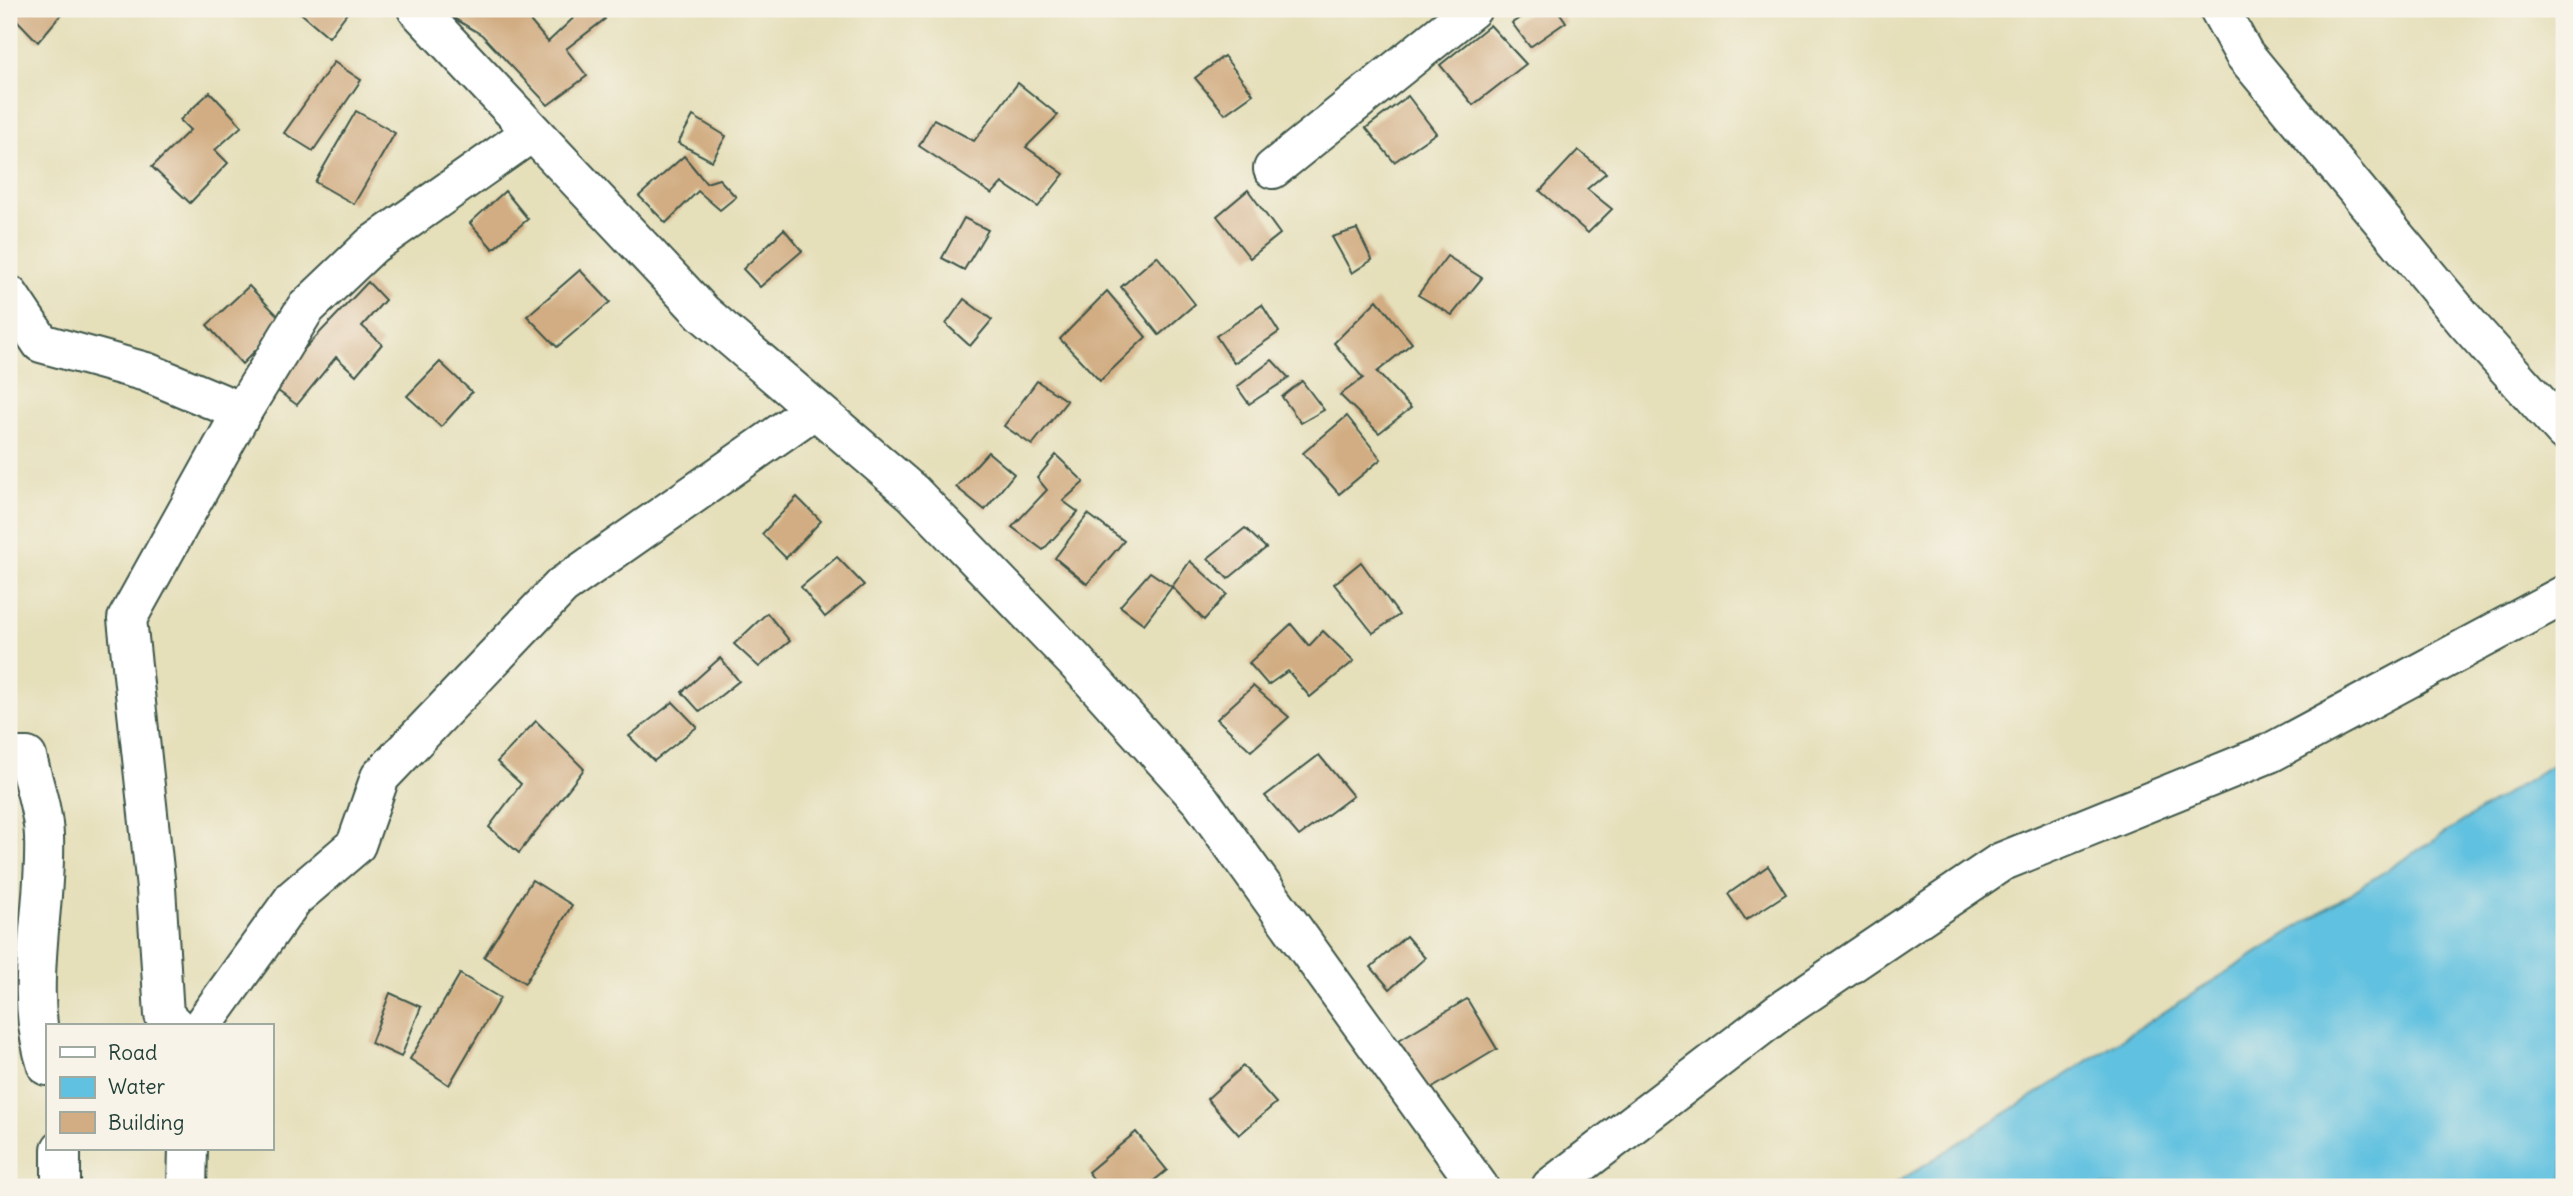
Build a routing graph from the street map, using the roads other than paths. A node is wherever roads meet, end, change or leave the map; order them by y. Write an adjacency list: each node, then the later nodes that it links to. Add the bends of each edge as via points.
1 (417, 9): 4 (street)
2 (1472, 9): 5 (street)
3 (2219, 9): 9 (street, via 2244,54 2467,323)
4 (531, 133): 7 (street, via 703,313); 8 (street, via 372,245 305,309)
5 (1273, 169)
6 (9, 295): 8 (street, via 41,343 146,372)
7 (815, 409): 13 (street, via 562,586 380,777 356,845 295,898); 19 (street, via 913,493 1075,661 1201,801)
8 (243, 412): 12 (street, via 127,619 156,888 164,1015)
9 (2564, 430)
10 (2564, 595): 20 (street, via 2270,753 2001,862 1778,1013)
11 (9, 757): 14 (street, via 27,757 44,834 35,966 38,1039)
12 (173, 1024)
13 (203, 1024)
14 (46, 1063)
15 (61, 1150): 17 (street)
16 (188, 1150): 18 (street)
17 (61, 1187)
18 (187, 1187)
19 (1479, 1187)
20 (1551, 1187)

